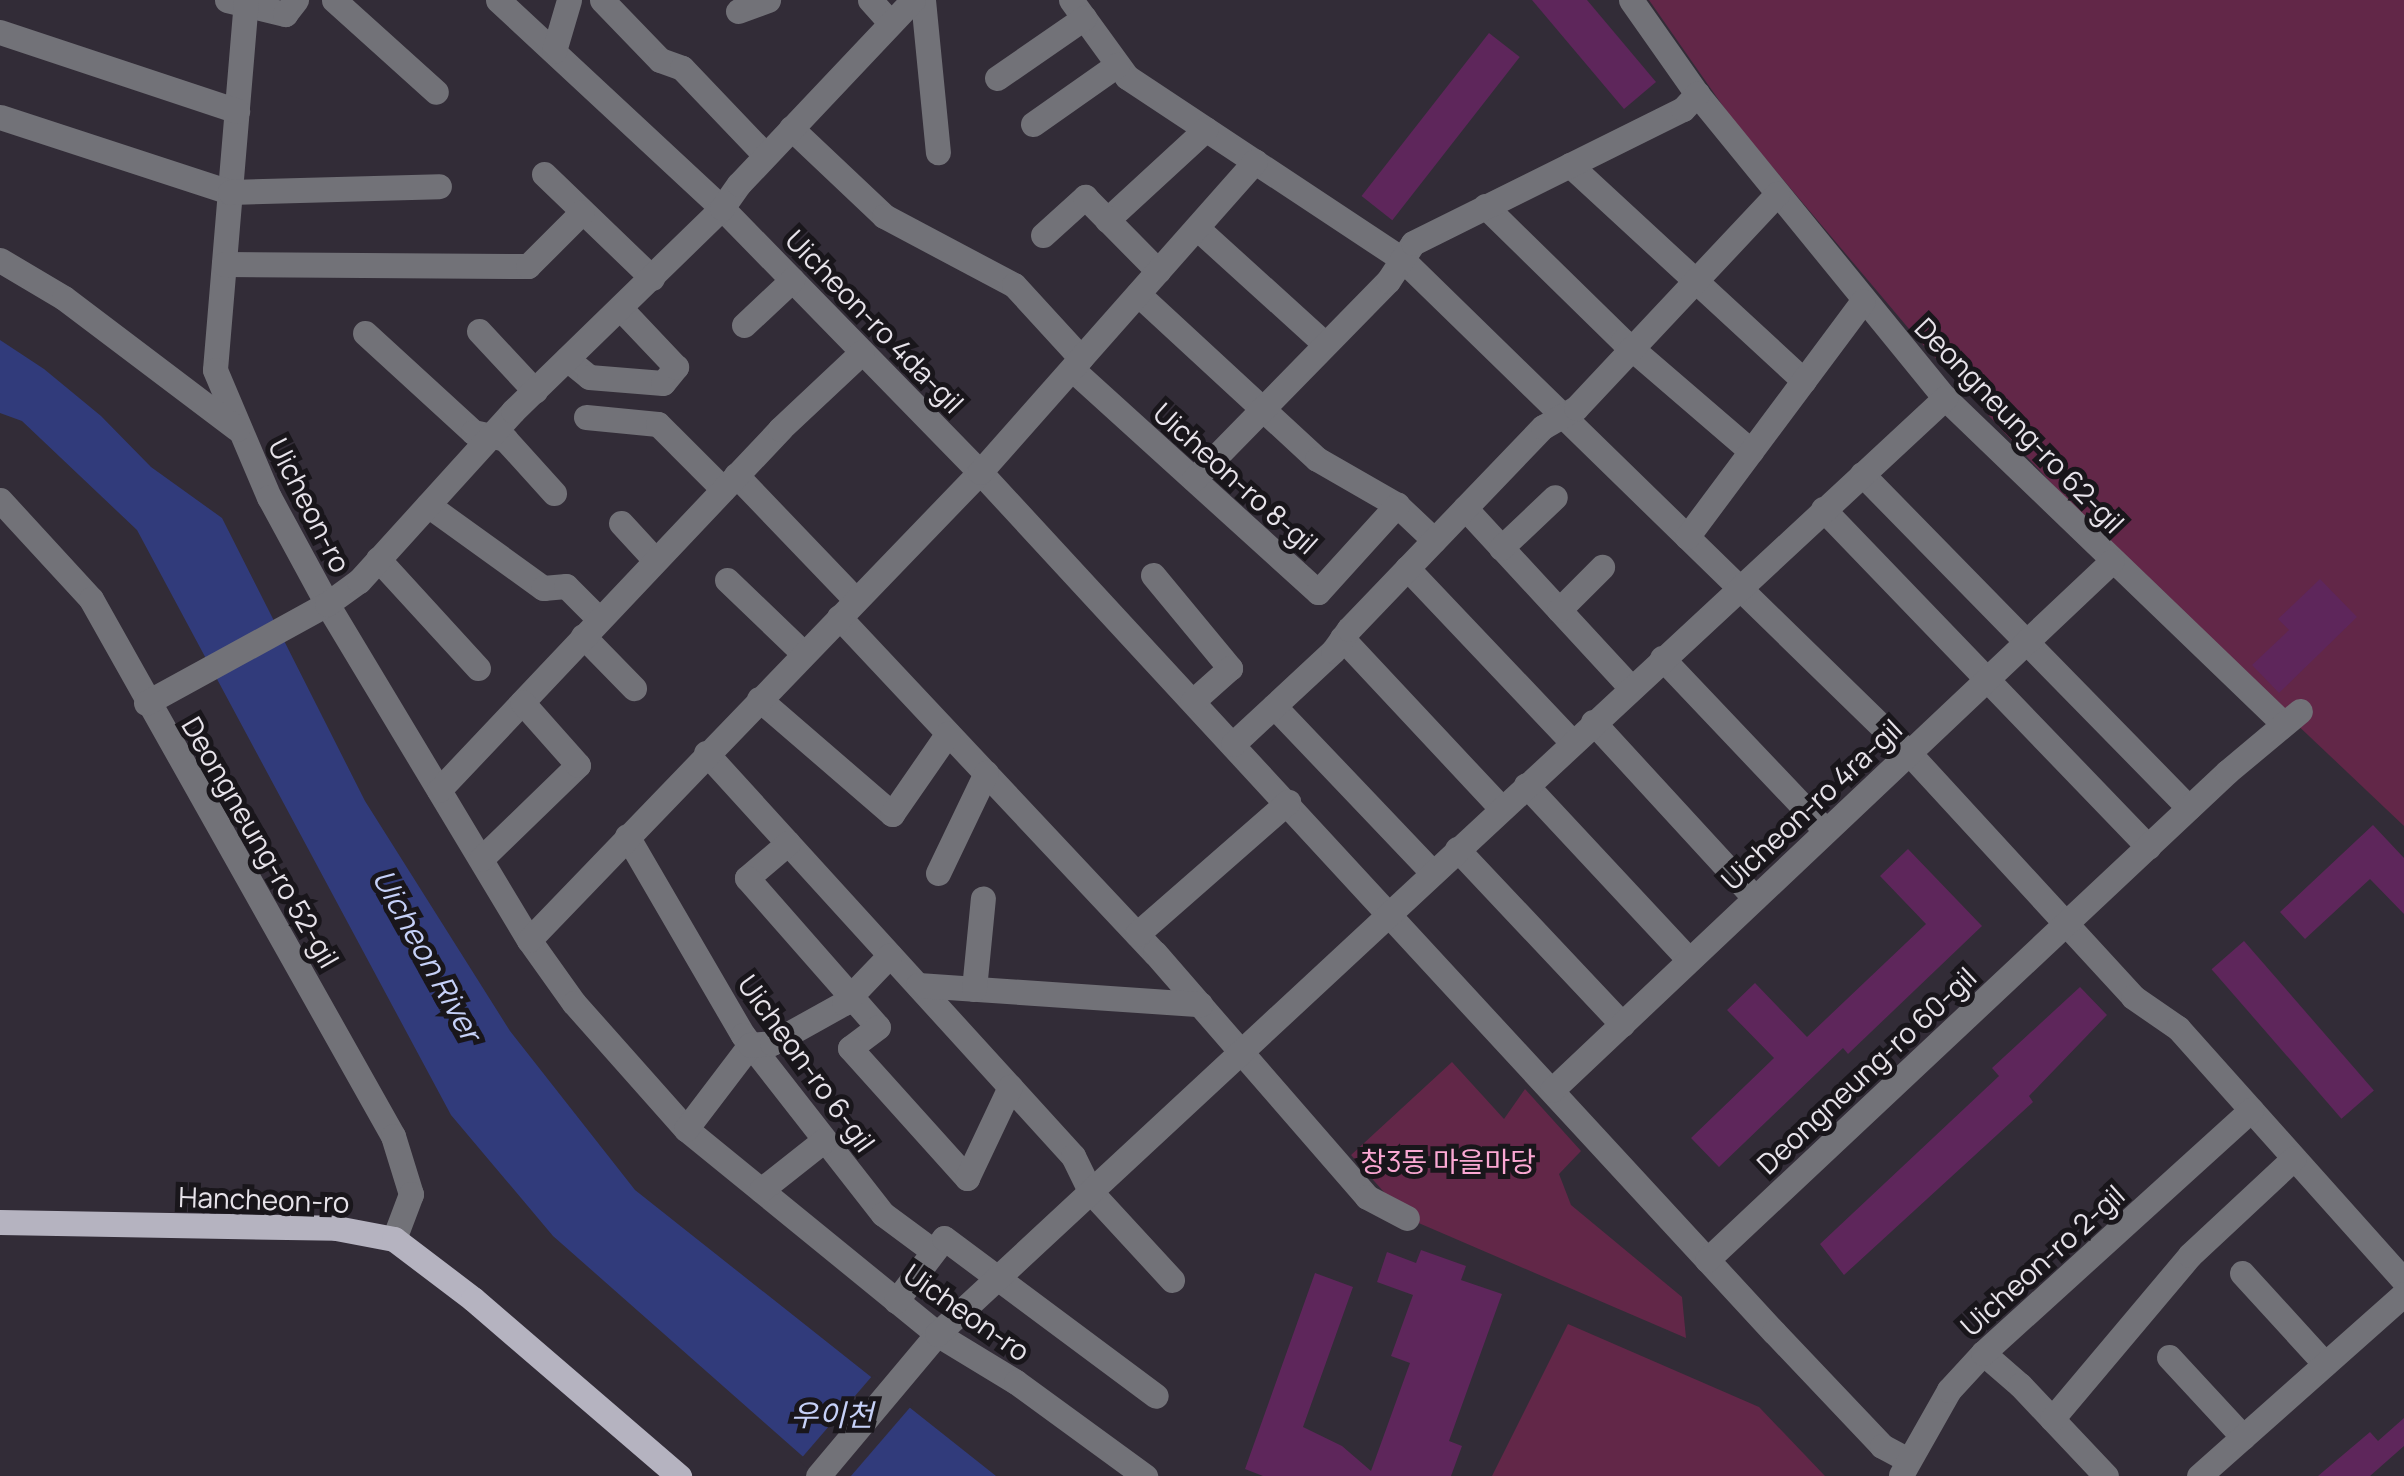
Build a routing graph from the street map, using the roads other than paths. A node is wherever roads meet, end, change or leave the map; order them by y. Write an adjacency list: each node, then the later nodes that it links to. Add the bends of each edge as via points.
1 (296, 0): 11 (street, via 284,14)
2 (334, 0): 19 (street)
3 (498, 0): 16 (street, Uicheon-ro 4da-gil)
4 (569, 0): 16 (street)
5 (602, 0): 27 (street, via 660,60 682,68)
6 (768, 0): 13 (street)
7 (870, 0): 14 (street)
8 (914, 0): 14 (street)
9 (923, 0): 26 (street)
10 (1630, 0): 20 (street, Deongneung-ro 62-gil)
11 (240, 2): 21 (street)
12 (1077, 9): 17 (street); 18 (street)
13 (738, 10)
14 (891, 23): 24 (street)
15 (0, 32): 21 (street)
16 (554, 52): 35 (street, Uicheon-ro 4da-gil)
17 (1117, 64): 23 (street); 25 (street)
18 (997, 78)
19 (436, 92)
20 (1697, 94): 29 (street, via 1683,110); 33 (street, Deongneung-ro 62-gil)
21 (237, 110): 32 (street)
22 (0, 117): 32 (street)
23 (1032, 124)
24 (792, 128): 27 (street); 57 (street, Uicheon-ro 8-gil, via 884,216 1014,285)
25 (1206, 129): 28 (street); 37 (street)
26 (938, 152)
27 (766, 155): 35 (street)
28 (1255, 161): 38 (street); 40 (street)
29 (1570, 165): 34 (street); 46 (street)
30 (544, 174): 36 (street)
31 (440, 186): 32 (street)
32 (230, 192): 42 (street)
33 (1776, 194): 46 (street); 48 (street, Deongneung-ro 62-gil)
34 (1485, 206): 40 (street, via 1413,244); 54 (street)
35 (722, 208): 44 (street); 45 (street, Uicheon-ro 4da-gil)
36 (582, 212): 42 (street, via 528,266); 44 (street)
37 (1107, 220): 39 (street, via 1085,197); 43 (street)
38 (1196, 228): 43 (street); 53 (street)
39 (1043, 235)
40 (1402, 259): 53 (street); 64 (street)
41 (0, 260): 59 (street, Uicheon-ro)
42 (224, 264): 58 (street)
43 (1158, 271): 47 (street)
44 (652, 278): 49 (street)
45 (792, 280): 50 (street); 55 (street, Uicheon-ro 4da-gil)
46 (1694, 282): 54 (street); 60 (street)
47 (1138, 294): 57 (street); 63 (street)
48 (1863, 302): 60 (street); 62 (street, Deongneung-ro 62-gil)
49 (620, 309): 56 (street); 56 (street, via 676,367 663,383 588,376)
50 (744, 324)
51 (478, 330): 61 (street)
52 (365, 333): 67 (street, via 473,432)
53 (1325, 344): 63 (street)
54 (1634, 346): 64 (street); 68 (street)
55 (862, 352): 69 (street, Uicheon-ro 4da-gil); 72 (street)
56 (567, 359): 61 (street)
57 (1077, 364): 69 (street); 71 (street, Uicheon-ro 8-gil)
58 (215, 370): 59 (street, via 188,381); 66 (street)
59 (172, 378): 66 (street, Uicheon-ro)
60 (1804, 381): 68 (street)
61 (535, 390): 67 (street)
62 (1945, 398): 70 (street); 86 (street, Deongneung-ro 62-gil)
63 (1262, 407): 71 (street); 77 (street, via 1317,459)
64 (1561, 416): 78 (street); 81 (street)
65 (586, 417): 72 (street, via 658,424)
66 (237, 429): 92 (street, Uicheon-ro)
67 (492, 434): 73 (street); 76 (street)
68 (1751, 452): 81 (street)
69 (980, 472): 93 (street); 105 (street, Uicheon-ro 4da-gil)
70 (1862, 474): 79 (street); 97 (street)
71 (1194, 479): 77 (street, Uicheon-ro 8-gil, via 1318,592)
72 (729, 482): 85 (street); 93 (street)
73 (554, 492)
74 (1556, 497): 83 (street)
75 (0, 500): 107 (street, Deongneung-ro 52-gil, via 91,599)
76 (428, 504): 84 (street); 95 (street, via 542,588 566,586)
77 (1397, 505): 82 (street)
78 (1465, 508): 82 (street); 83 (street)
79 (1823, 509): 91 (street); 101 (street)
80 (620, 523): 85 (street)
81 (1687, 537): 91 (street)
82 (1434, 540): 88 (street)
83 (1502, 548): 94 (street)
84 (378, 559): 92 (street); 100 (street)
85 (655, 560): 95 (street)
86 (2112, 561): 97 (street, Uicheon-ro 4ra-gil); 109 (street, Deongneung-ro 62-gil)
87 (1602, 567): 94 (street)
88 (1407, 568): 96 (street); 112 (street)
89 (1152, 575): 105 (street, via 1230,668)
90 (728, 580): 98 (street)
91 (1738, 586): 99 (street); 115 (street)
92 (327, 604): 107 (street); 118 (street, Uicheon-ro)
93 (847, 608): 98 (street); 111 (street)
94 (1559, 610): 102 (street)
95 (592, 628): 103 (street); 106 (street)
96 (1342, 638): 108 (street); 120 (street)
97 (2026, 642): 101 (street, Uicheon-ro 4ra-gil); 121 (street)
98 (803, 654): 104 (street)
99 (1662, 658): 102 (street); 122 (street)
100 (478, 668)
101 (1988, 679): 115 (street, Uicheon-ro 4ra-gil); 125 (street)
102 (1630, 687): 110 (street)
103 (634, 688)
104 (758, 699): 111 (street, via 892,814); 114 (street)
105 (1192, 700): 113 (street, Uicheon-ro 4da-gil)
106 (522, 702): 118 (street); 127 (street, via 578,765)
107 (146, 703): 155 (street, Deongneung-ro 52-gil, via 393,1136 411,1194)
108 (1274, 706): 113 (street); 129 (street)
109 (2292, 718): 121 (street, Deongneung-ro 60-gil)
110 (1593, 722): 112 (street); 131 (street)
111 (948, 733): 116 (street)
112 (1572, 742): 117 (street)
113 (1233, 744): 119 (street, Uicheon-ro 4da-gil)
114 (706, 753): 123 (street); 124 (street)
115 (1909, 753): 122 (street, Uicheon-ro 4ra-gil); 133 (street)
116 (986, 774): 128 (street); 134 (street)
117 (1526, 785): 120 (street); 137 (street)
118 (439, 790): 127 (street, Uicheon-ro)
119 (1288, 802): 132 (street, Uicheon-ro 4da-gil); 134 (street)
120 (1500, 808): 126 (street)
121 (2189, 808): 125 (street, Deongneung-ro 60-gil)
122 (1826, 831): 131 (street, Uicheon-ro 4ra-gil)
123 (628, 836): 135 (street); 143 (street, Uicheon-ro 6-gil)
124 (788, 843): 136 (street); 140 (street, via 746,878)
125 (2148, 847): 133 (street, Deongneung-ro 60-gil)
126 (1457, 849): 129 (street); 142 (street)
127 (480, 859): 135 (street, Uicheon-ro)
128 (938, 872)
129 (1432, 872): 132 (street)
130 (983, 898): 139 (street)
131 (1755, 898): 137 (street, Uicheon-ro 4ra-gil)
132 (1390, 912): 144 (street); 146 (street)
133 (2066, 923): 147 (street, via 2133,997 2178,1028); 157 (street, Deongneung-ro 60-gil)
134 (1137, 934): 141 (street)
135 (529, 940): 148 (street, Uicheon-ro, via 574,1003)
136 (890, 955): 138 (street); 140 (street)
137 (1689, 960): 142 (street, Uicheon-ro 4ra-gil)
138 (918, 985): 139 (street); 145 (street)
139 (974, 989): 141 (street)
140 (850, 996): 143 (street, via 772,1044); 145 (street, via 878,1027 850,1048 966,1178)
141 (1200, 1004): 144 (street)
142 (1622, 1024): 146 (street, Uicheon-ro 4ra-gil)
143 (750, 1044): 148 (street); 149 (street, Uicheon-ro 6-gil)
144 (1242, 1050): 152 (street); 153 (street, via 1366,1196)
145 (1010, 1087): 152 (street, via 1073,1156)
146 (1552, 1090): 157 (street)
147 (2251, 1110): 150 (street); 165 (street, Uicheon-ro 2-gil)
148 (686, 1129): 151 (street, Uicheon-ro)
149 (823, 1140): 151 (street); 156 (street, Uicheon-ro 6-gil, via 884,1214)
150 (2294, 1158): 161 (street); 169 (street, via 2190,1255)
151 (760, 1190): 163 (street, Uicheon-ro)
152 (1090, 1191): 159 (street); 160 (street)
153 (1406, 1218)
154 (0, 1222): 155 (main road, Hancheon-ro, via 336,1228)
155 (394, 1239): 172 (main road, Hancheon-ro)
156 (939, 1244): 159 (street, Uicheon-ro 6-gil); 163 (street)
157 (1707, 1260): 171 (street)
158 (2242, 1273): 167 (street)
159 (998, 1277): 164 (street); 168 (street, Uicheon-ro 6-gil)
160 (1172, 1280)
161 (2404, 1281)
162 (2404, 1294): 167 (street)
163 (896, 1301): 164 (street, Uicheon-ro)
164 (938, 1334): 173 (street); 174 (street, Uicheon-ro)
165 (1983, 1353): 169 (street); 171 (street, Uicheon-ro 2-gil, via 1948,1390)
166 (2170, 1357): 170 (street)
167 (2325, 1364): 170 (street)
168 (1156, 1396)
169 (2052, 1418): 175 (street)
170 (2243, 1437): 176 (street)
171 (1903, 1468)
172 (679, 1476)
173 (818, 1476)
174 (1145, 1476)
175 (2106, 1476)
176 (2199, 1476)

